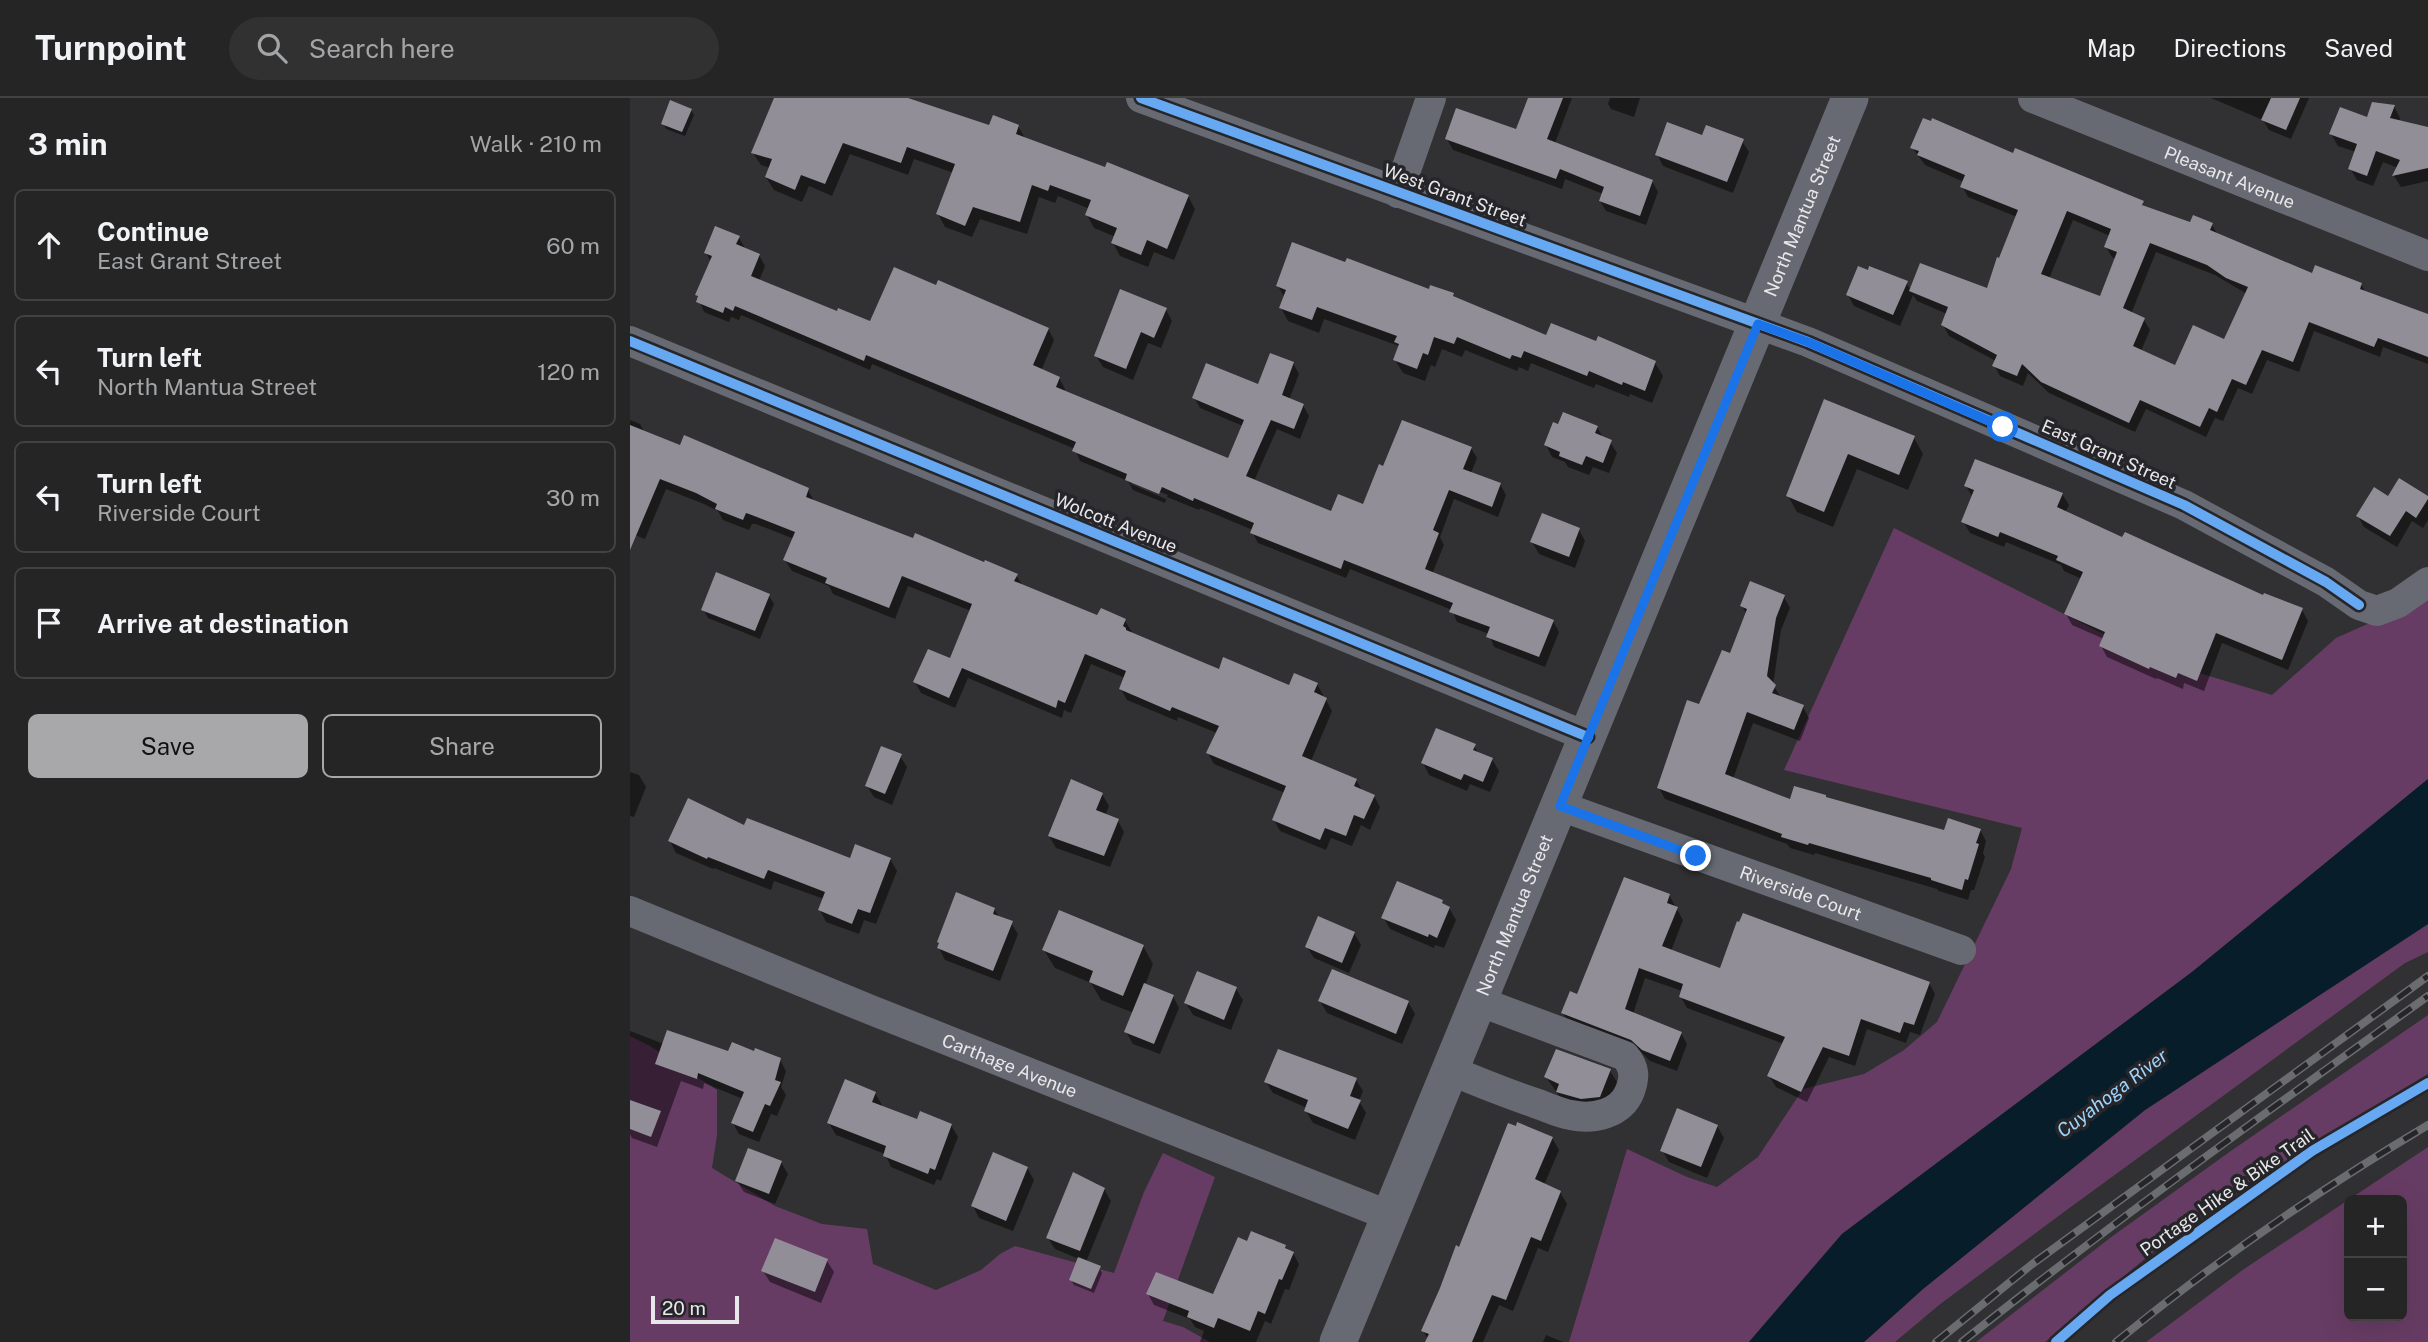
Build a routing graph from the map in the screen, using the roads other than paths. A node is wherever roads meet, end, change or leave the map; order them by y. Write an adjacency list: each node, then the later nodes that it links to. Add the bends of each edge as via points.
1 (1141, 98): 5 (street, West Grant Street)
2 (1431, 98): 5 (street)
3 (1850, 98): 7 (main road, North Mantua Street)
4 (2032, 98): 6 (street, Pleasant Avenue)
5 (1398, 193): 7 (street, West Grant Street)
6 (2428, 256)
7 (1758, 324): 9 (street, East Grant Street, via 2184,505 2326,582 2359,605 2377,611); 10 (main road, North Mantua Street)
8 (630, 341): 10 (street, Wolcott Avenue)
9 (2428, 582)
10 (1588, 737): 11 (main road, North Mantua Street)
11 (1560, 806): 13 (street, Riverside Court); 14 (main road, North Mantua Street)
12 (630, 911): 16 (street, Carthage Avenue)
13 (1961, 950)
14 (1478, 1001): 15 (main road, North Mantua Street); 15 (street, via 1625,1056 1633,1065 1634,1080 1627,1098 1607,1114 1571,1115)
15 (1450, 1070): 16 (main road, North Mantua Street)
16 (1390, 1216): 17 (main road, North Mantua Street)
17 (1338, 1342)

